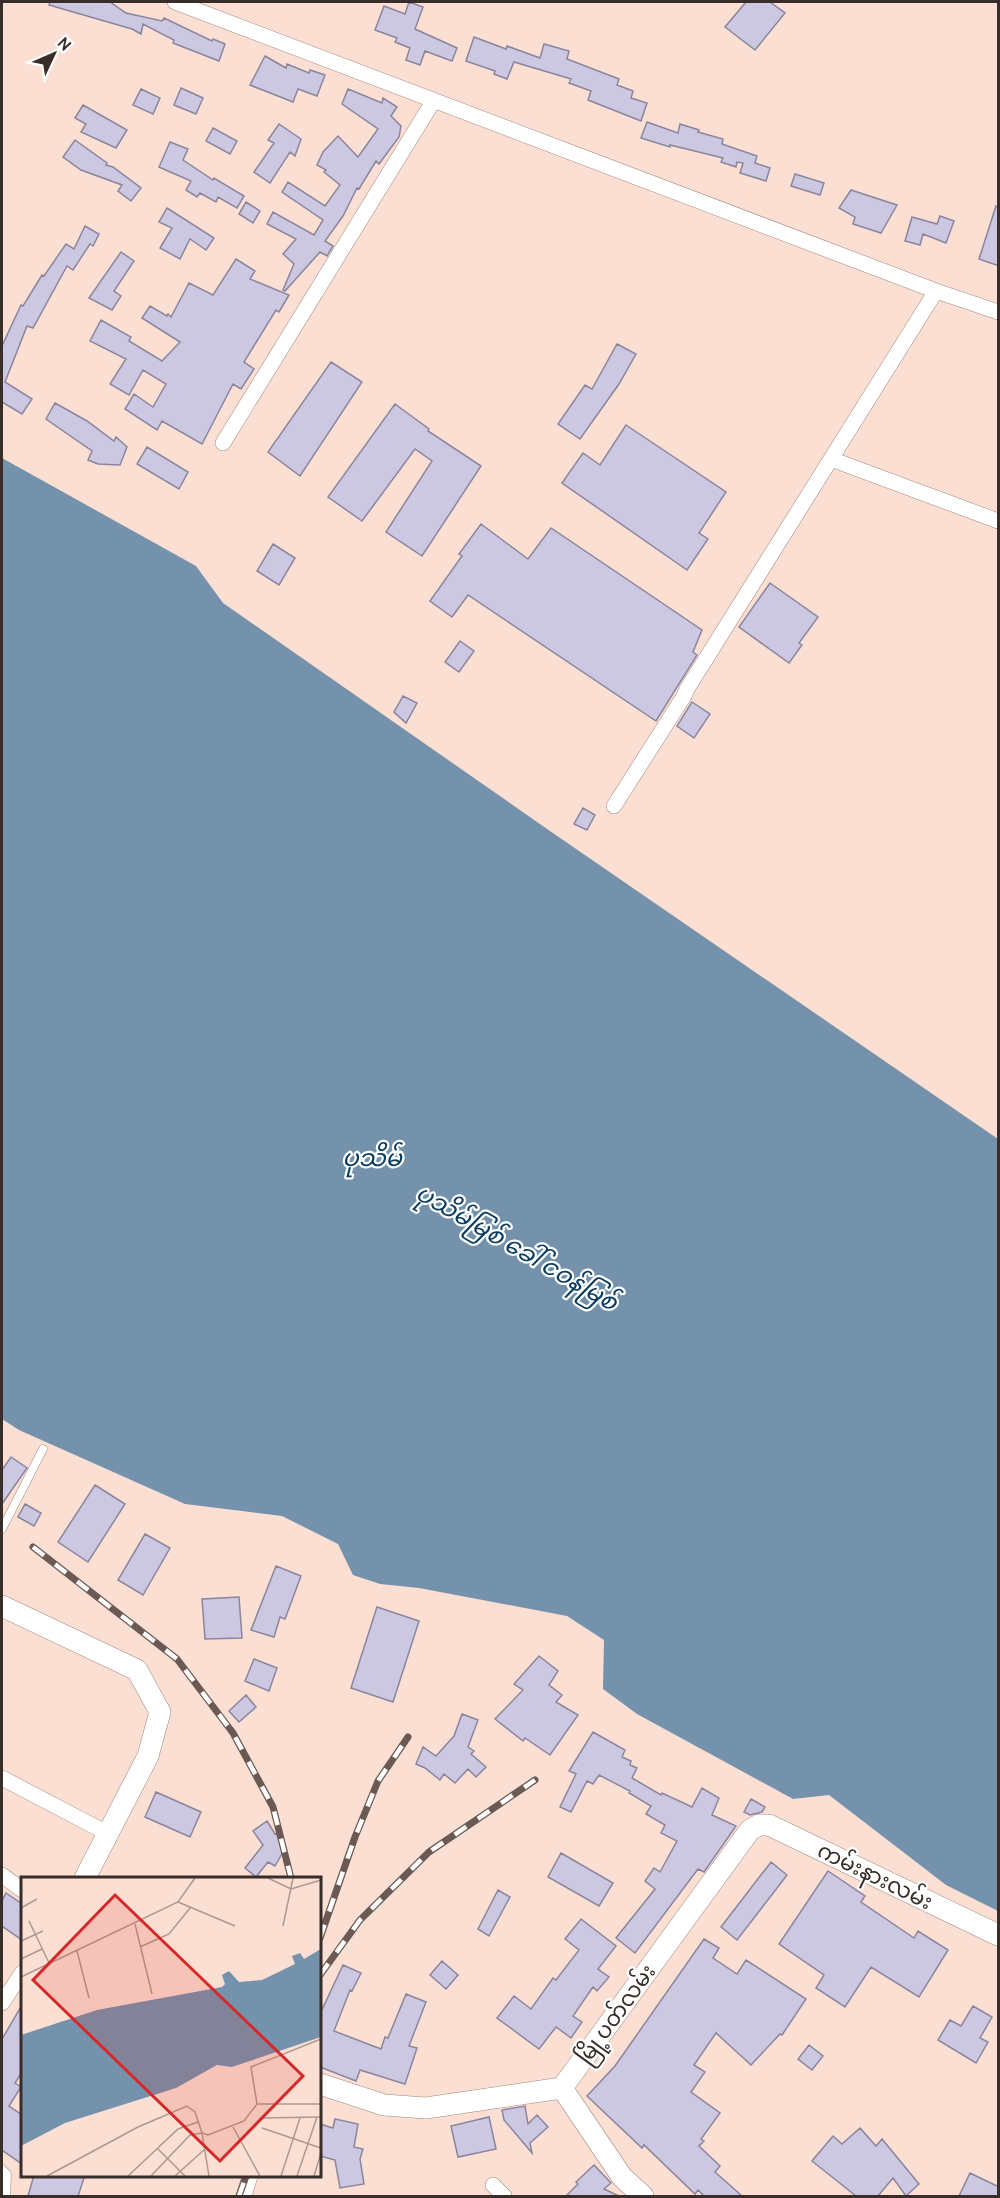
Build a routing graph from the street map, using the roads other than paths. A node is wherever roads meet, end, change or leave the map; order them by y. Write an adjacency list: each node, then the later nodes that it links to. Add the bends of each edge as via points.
1 (174, 2): 2 (street)
2 (195, 5): 3 (street)
3 (434, 100): 4 (street); 6 (street)
4 (936, 291): 5 (street); 7 (street)
5 (999, 312)
6 (224, 443)
7 (831, 459): 8 (street); 9 (street)
8 (999, 520)
9 (614, 806)
10 (43, 1449): 11 (lane)
11 (2, 1529)
12 (2, 1606): 15 (street, via 137,1670 160,1712 148,1756)
13 (2, 1778): 15 (street)
14 (750, 1830): 19 (street, ကမ်းနားလမ်း, via 769,1825); 23 (street, မြို့ပတ်လမ်း)
15 (107, 1833): 17 (street)
16 (2, 1875): 18 (street)
17 (86, 1877)
18 (21, 1889)
19 (999, 1935)
20 (21, 1975): 21 (street)
21 (2, 2003)
22 (321, 2084): 23 (street, via 384,2105 426,2108)
23 (562, 2088): 30 (street, မြို့ပတ်လမ်း, via 622,2177)
24 (2, 2169): 27 (lane, via 7,2174)
25 (249, 2177): 28 (street)
26 (493, 2185): 29 (street)
27 (6, 2196)
28 (244, 2196)
29 (504, 2196)
30 (643, 2196)

